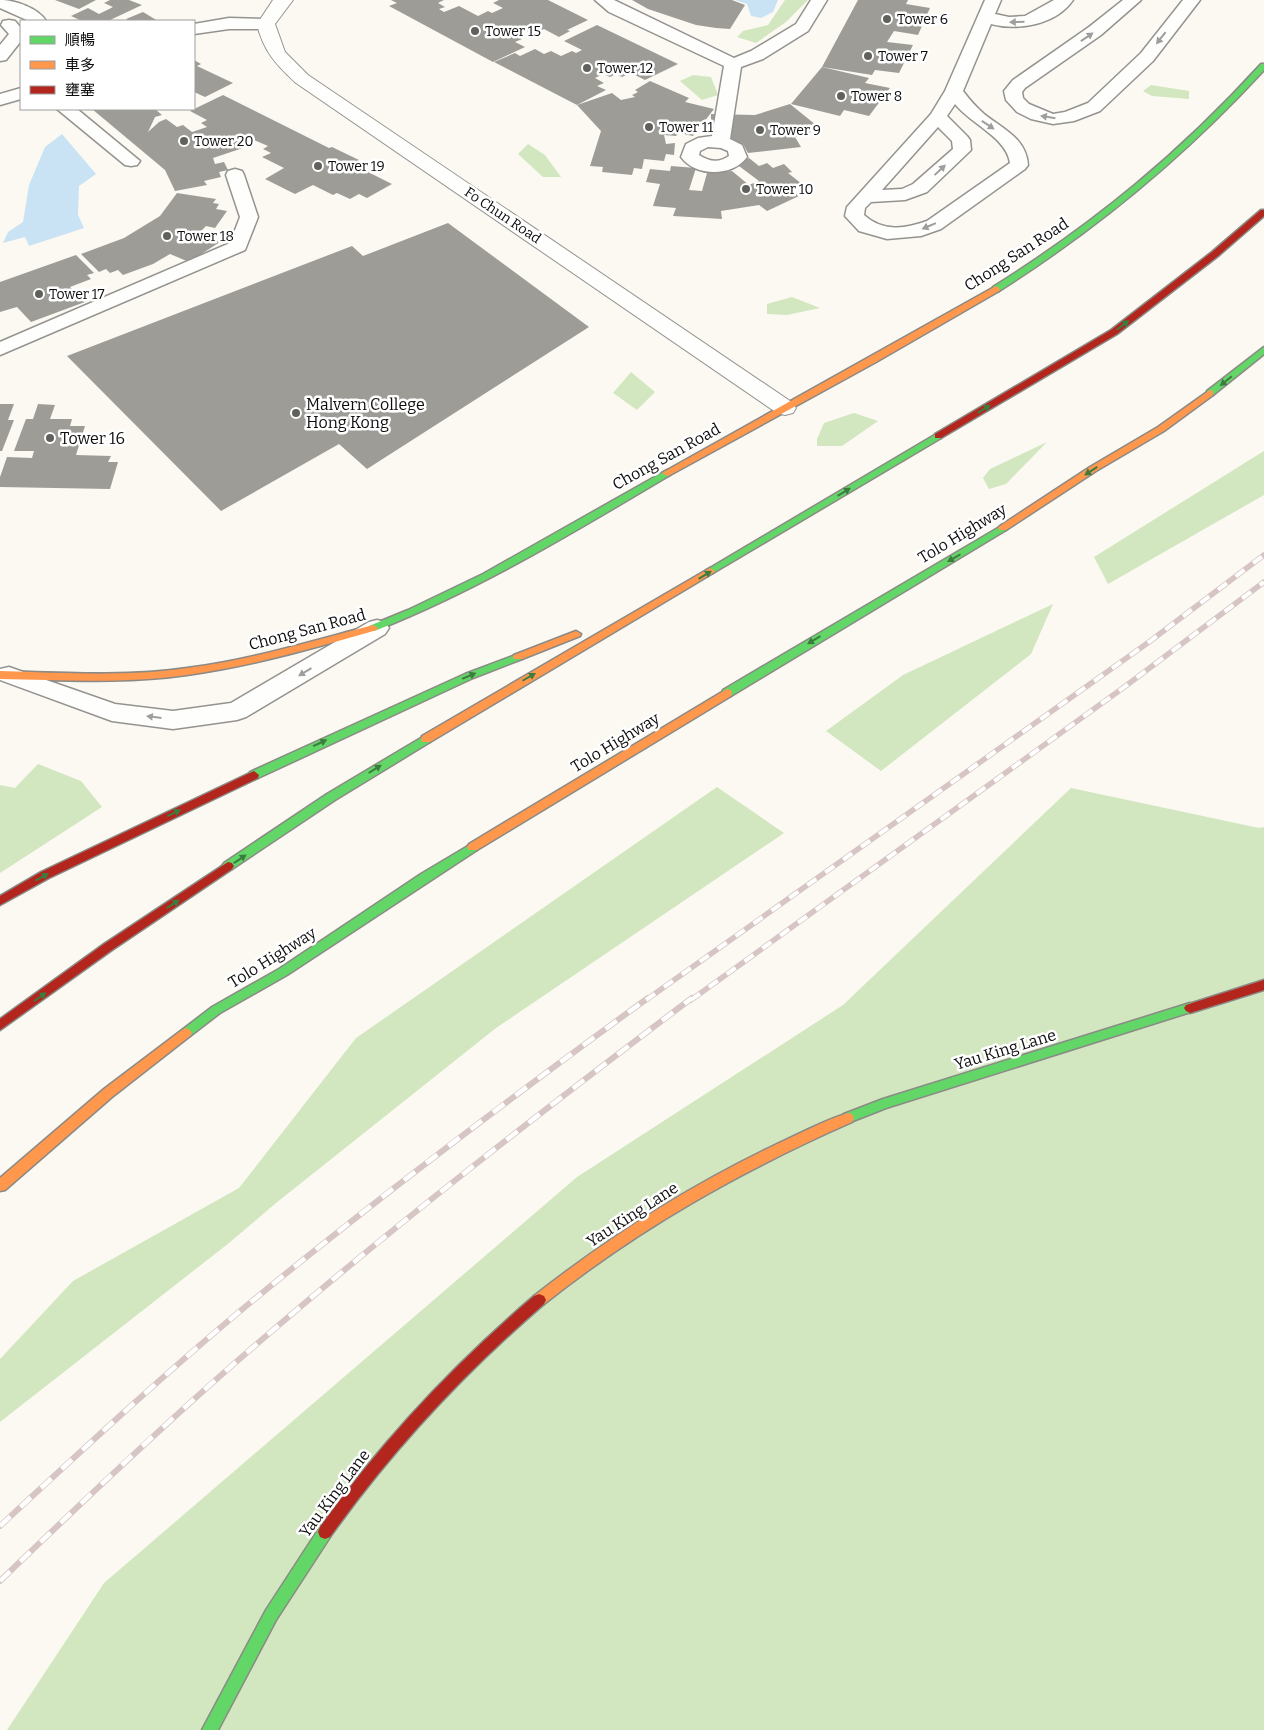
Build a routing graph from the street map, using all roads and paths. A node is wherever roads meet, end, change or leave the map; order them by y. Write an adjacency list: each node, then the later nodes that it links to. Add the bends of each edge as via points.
1 (284, 0): 11 (street)
2 (603, 0): 15 (lane)
3 (819, 0): 15 (lane, via 802,27 757,55)
4 (1065, 0): 8 (lane)
5 (1133, 0): 6 (lane, one-way to 5, via 1147,57 1094,107 1068,117 1053,118 1037,115 1015,100 1013,91 1019,84 1096,31)
6 (1192, 0)
7 (1, 3): 10 (lane)
8 (1044, 6): 9 (lane, one-way to 9, via 1027,22 1011,23 998,21)
9 (990, 8): 17 (lane)
10 (37, 20)
11 (266, 24): 13 (lane, via 236,22); 29 (street, Fo Chun Road, via 270,44 302,79)
12 (9, 25): 14 (lane, via 18,34)
13 (195, 29)
14 (0, 56)
15 (733, 64): 22 (lane)
16 (1264, 66): 29 (main road, Chong San Road, via 1173,159 1061,245 954,314)
17 (954, 90): 21 (lane); 25 (lane, one-way to 25, via 978,118 1004,135 1015,147 1019,165 934,225 914,232 887,233 866,227 854,216 856,207)
18 (20, 92): 19 (lane)
19 (0, 100)
20 (67, 110): 23 (lane)
21 (938, 116): 25 (lane); 25 (lane, one-way to 21, via 906,194 920,188 962,150 961,140)
22 (720, 142)
23 (131, 161)
24 (235, 175): 27 (lane, via 249,217 238,246)
25 (865, 197)
26 (1264, 212): 30 (main road, one-way to 26, via 1114,332)
27 (0, 349)
28 (1264, 350): 36 (main road, Tolo Highway, one-way to 36, via 1161,429 961,554 504,828 283,972 216,1010 108,1093)
29 (785, 408): 31 (main road, Chong San Road, via 490,575)
30 (663, 600): 33 (main road, one-way to 30, via 45,875 335,736 469,676); 35 (main road, one-way to 30, via 331,797)
31 (376, 628): 32 (main road, Chong San Road, via 286,654 167,674 110,677); 32 (lane, one-way to 32, via 237,711 173,720 112,712)
32 (5, 675)
33 (0, 901)
34 (1264, 985): 37 (main road, Yau King Lane, via 882,1104 831,1125 689,1196 605,1249 498,1334 391,1444 312,1550 252,1646)
35 (0, 1025)
36 (0, 1186)
37 (210, 1730)

